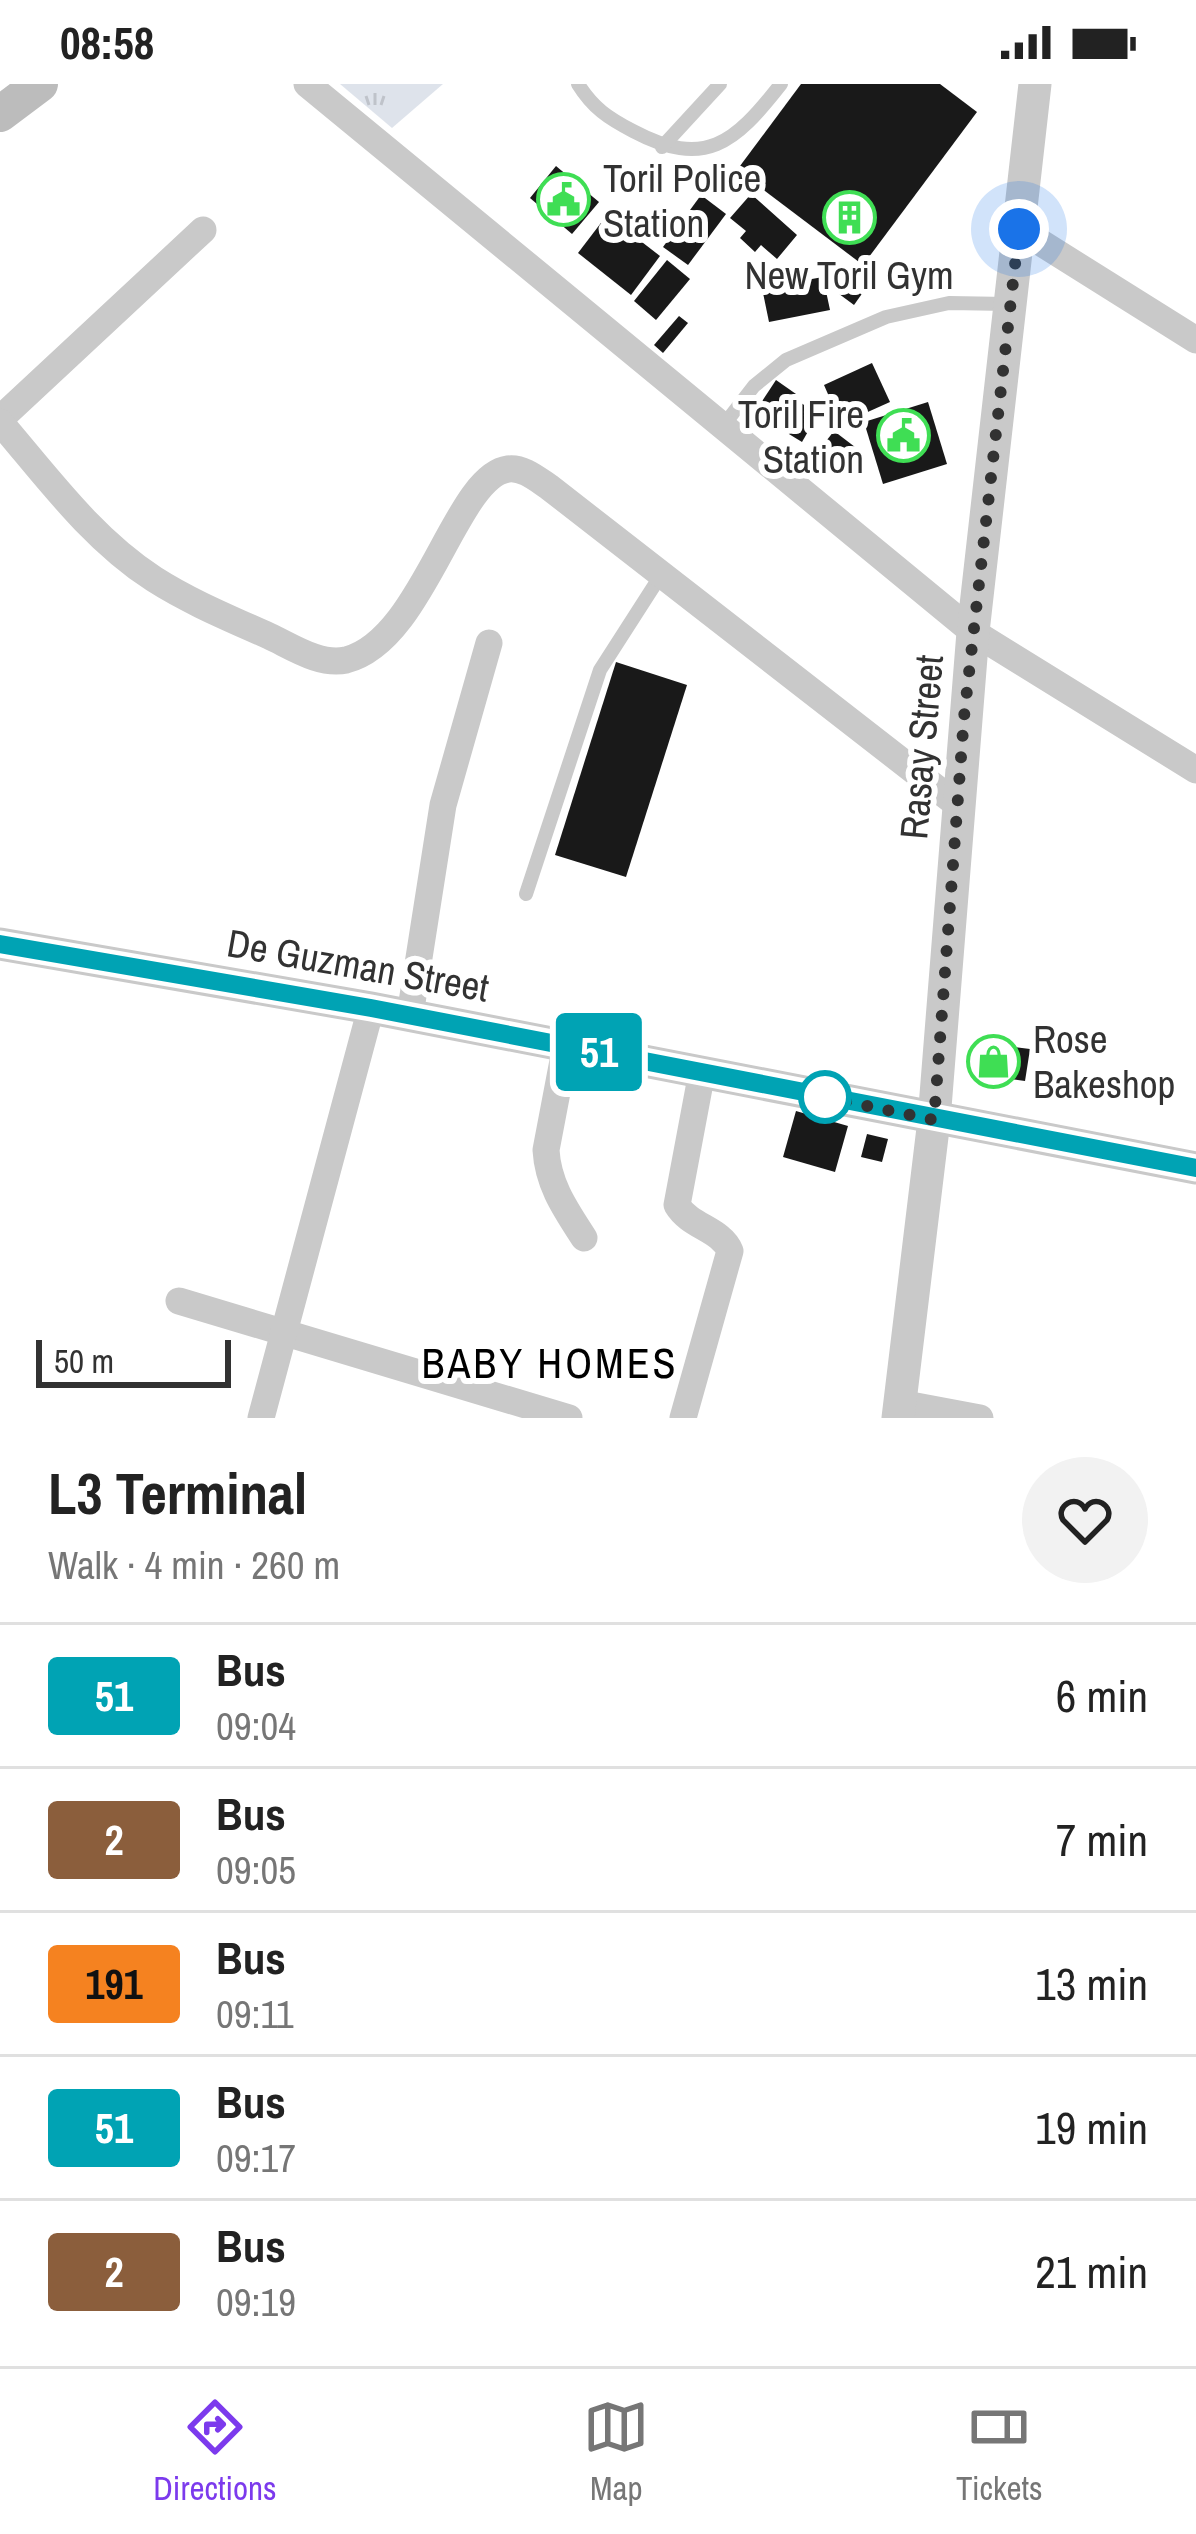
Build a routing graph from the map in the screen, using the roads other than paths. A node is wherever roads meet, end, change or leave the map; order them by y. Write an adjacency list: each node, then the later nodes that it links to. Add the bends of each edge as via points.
1 (40, 84): 7 (main road)
2 (307, 84): 14 (street)
3 (578, 84): 8 (lane, via 602,114)
4 (720, 84): 8 (lane)
5 (781, 84): 8 (lane, via 714,146)
6 (1031, 85): 9 (street, Rasay Street)
7 (0, 114)
8 (662, 147)
9 (1019, 229): 11 (street, Rasay Street); 12 (street)
10 (203, 230): 13 (street)
11 (1011, 304): 14 (lane, via 949,302 886,317 786,360); 16 (street, Rasay Street)
12 (1196, 340)
13 (0, 420): 15 (street, via 110,545 150,577 332,662 361,653 391,629 477,491 511,468 549,487)
14 (723, 426): 16 (street)
15 (662, 575): 19 (street); 20 (lane, via 591,693)
16 (973, 632): 18 (street); 19 (street, Rasay Street)
17 (489, 643): 23 (street, via 442,805)
18 (1196, 770)
19 (958, 805): 26 (street, Rasay Street)
20 (526, 894)
21 (0, 944): 22 (street, De Guzman Street)
22 (371, 1008): 23 (street, De Guzman Street); 30 (street)
23 (410, 1016): 24 (street, De Guzman Street)
24 (566, 1045): 25 (street, De Guzman Street); 28 (street, via 547,1166)
25 (703, 1072): 26 (street, De Guzman Street); 35 (street, via 677,1205 730,1251)
26 (934, 1120): 27 (street, De Guzman Street); 31 (street, Rasay Street)
27 (1196, 1168)
28 (584, 1238)
29 (179, 1301): 30 (street)
30 (286, 1331): 32 (street); 33 (street)
31 (899, 1411): 36 (street)
32 (531, 1412): 34 (street)
33 (260, 1418)
34 (569, 1418)
35 (683, 1418)
36 (980, 1418)

